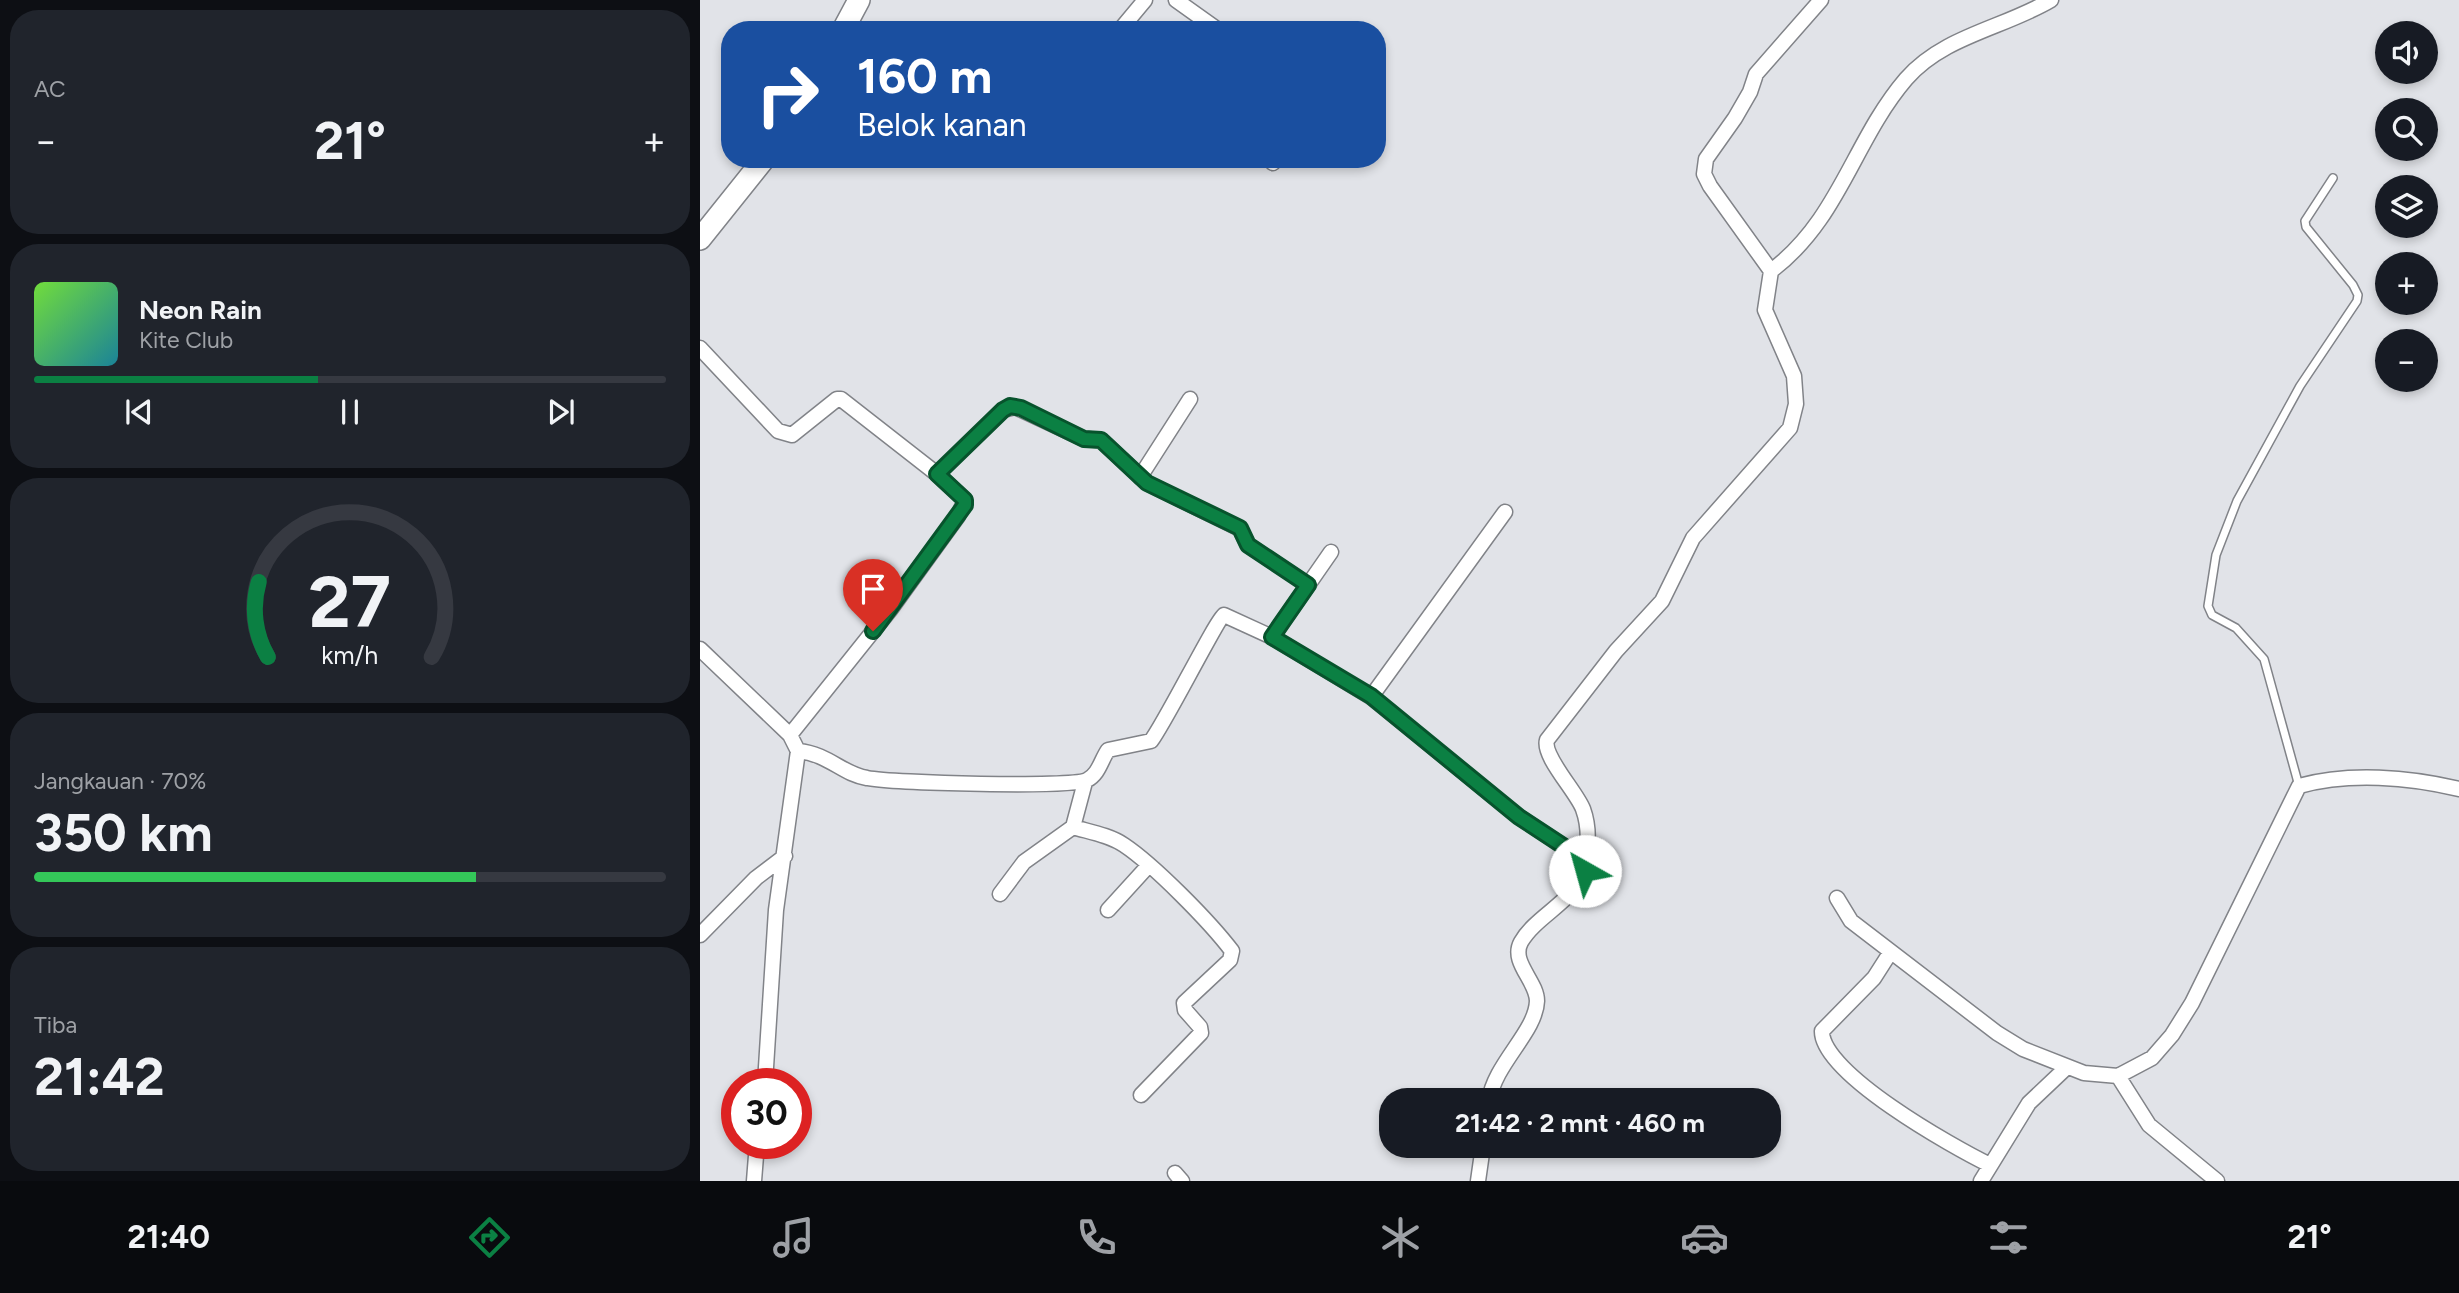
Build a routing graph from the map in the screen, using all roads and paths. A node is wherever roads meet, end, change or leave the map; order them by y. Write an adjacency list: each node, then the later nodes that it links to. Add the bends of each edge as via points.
1 (859, 0): 6 (street)
2 (1145, 0): 7 (street)
3 (1176, 0): 8 (street)
4 (1821, 0): 12 (street, via 1756,74 1735,118 1706,159 1704,174 1710,186)
5 (2051, 0): 12 (street, via 1946,46 1908,77 1881,113 1815,230)
6 (848, 21)
7 (1128, 21)
8 (1205, 21)
9 (757, 168): 11 (street)
10 (2333, 178): 26 (lane, via 2305,221 2306,227 2353,285 2357,301 2300,386 2237,501 2216,555 2208,606 2212,615 2236,628 2264,659)
11 (700, 239)
12 (1771, 271): 30 (street, via 1765,310 1794,376 1796,404 1790,428 1693,538 1662,601 1571,705 1545,744 1582,808 1588,829)
13 (700, 348): 15 (street, via 778,431 792,435 841,399)
14 (1189, 399): 16 (street)
15 (937, 474): 16 (street, via 1010,406 1084,439 1101,440); 23 (street, via 965,505 890,610)
16 (1140, 477): 19 (street, via 1240,528 1248,545)
17 (1505, 512): 22 (street)
18 (1331, 552): 19 (street)
19 (1308, 585): 20 (street)
20 (1272, 637): 22 (street); 25 (street, via 1222,616 1151,741 1108,750)
21 (700, 649): 23 (street)
22 (1371, 696): 30 (street, via 1519,817)
23 (790, 735): 24 (street)
24 (798, 751): 25 (street, via 816,753 865,778 1021,785); 29 (street)
25 (1085, 782): 28 (street)
26 (2299, 786): 27 (street, via 2418,779); 39 (street, via 2172,1035 2152,1058)
27 (2459, 789)
28 (1073, 827): 31 (street, via 1109,837); 32 (street, via 1024,862)
29 (785, 856): 35 (street, via 756,878); 37 (street, via 776,910)
30 (1586, 861): 40 (street, via 1580,882 1521,943 1520,960 1534,986 1536,1010)
31 (1149, 865): 34 (street); 41 (street, via 1232,954 1184,1003 1201,1033)
32 (1000, 894)
33 (1837, 898): 36 (street, via 1851,921)
34 (1108, 910)
35 (700, 935)
36 (1890, 953): 38 (street, via 1997,1033); 44 (street, via 1879,973 1822,1031 1822,1041 1828,1053 1869,1090 1925,1130)
37 (766, 1068)
38 (2066, 1068): 39 (street); 44 (street, via 2029,1104)
39 (2118, 1076): 48 (street, via 2149,1125)
40 (1492, 1088)
41 (1141, 1095)
42 (1481, 1158): 46 (street)
43 (756, 1159): 45 (street)
44 (1990, 1165): 47 (street)
45 (754, 1181)
46 (1478, 1181)
47 (1980, 1181)
48 (2217, 1181)

